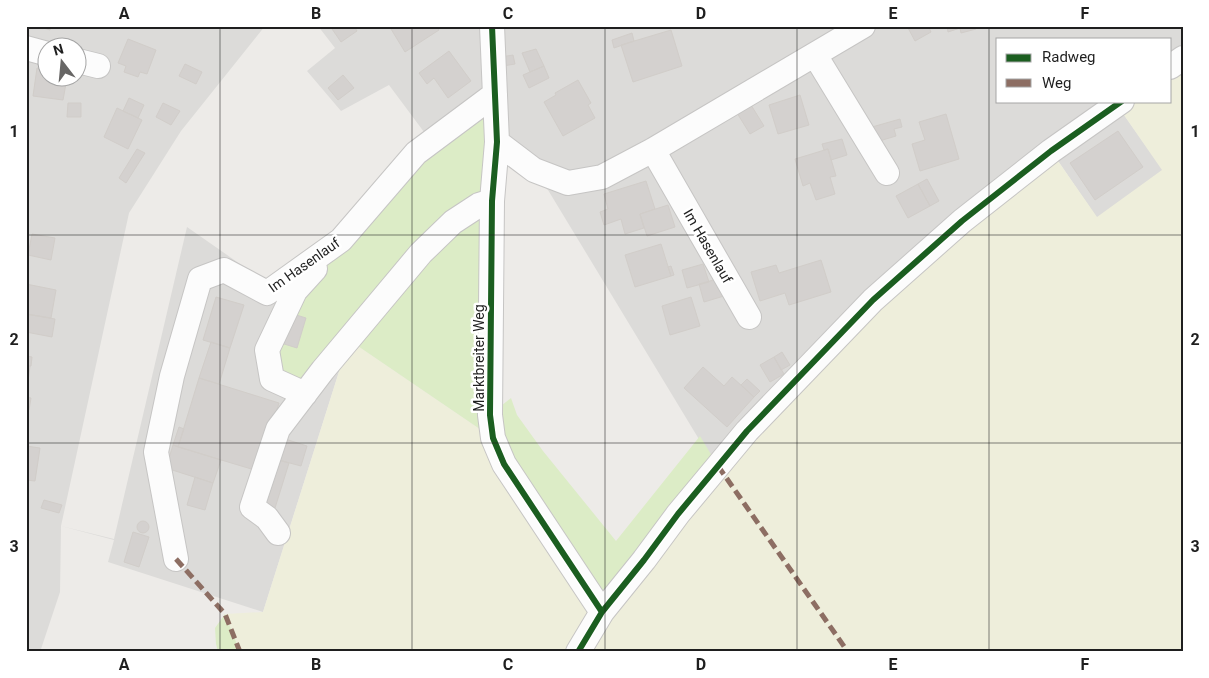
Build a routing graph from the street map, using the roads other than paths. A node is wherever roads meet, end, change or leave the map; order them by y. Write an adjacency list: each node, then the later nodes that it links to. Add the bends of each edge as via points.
1 (492, 26): 6 (street, Marktbreiter Weg)
2 (863, 26): 3 (street)
3 (815, 55): 9 (street); 10 (street)
4 (1183, 58): 5 (street)
5 (1172, 66)
6 (495, 94): 8 (street, Marktbreiter Weg); 12 (street, Im Hasenlauf, via 416,153)
7 (1121, 102): 17 (street, via 1051,151 962,221 873,300 747,432)
8 (497, 142): 9 (street, via 534,170 568,183 602,177); 11 (street, Marktbreiter Weg)
9 (653, 150): 13 (street, Im Hasenlauf)
10 (888, 173)
11 (492, 201): 14 (street, via 479,205 453,222 420,253); 17 (street, Marktbreiter Weg, via 490,415 493,438 504,464)
12 (341, 240): 14 (street, via 295,291 266,350 272,379); 16 (street, Im Hasenlauf, via 267,293 224,270 200,279 172,376 156,452)
13 (749, 317)
14 (305, 394): 15 (street, via 278,429 252,507 267,518)
15 (278, 534)
16 (176, 559)
17 (602, 612): 18 (street)
18 (578, 652)

